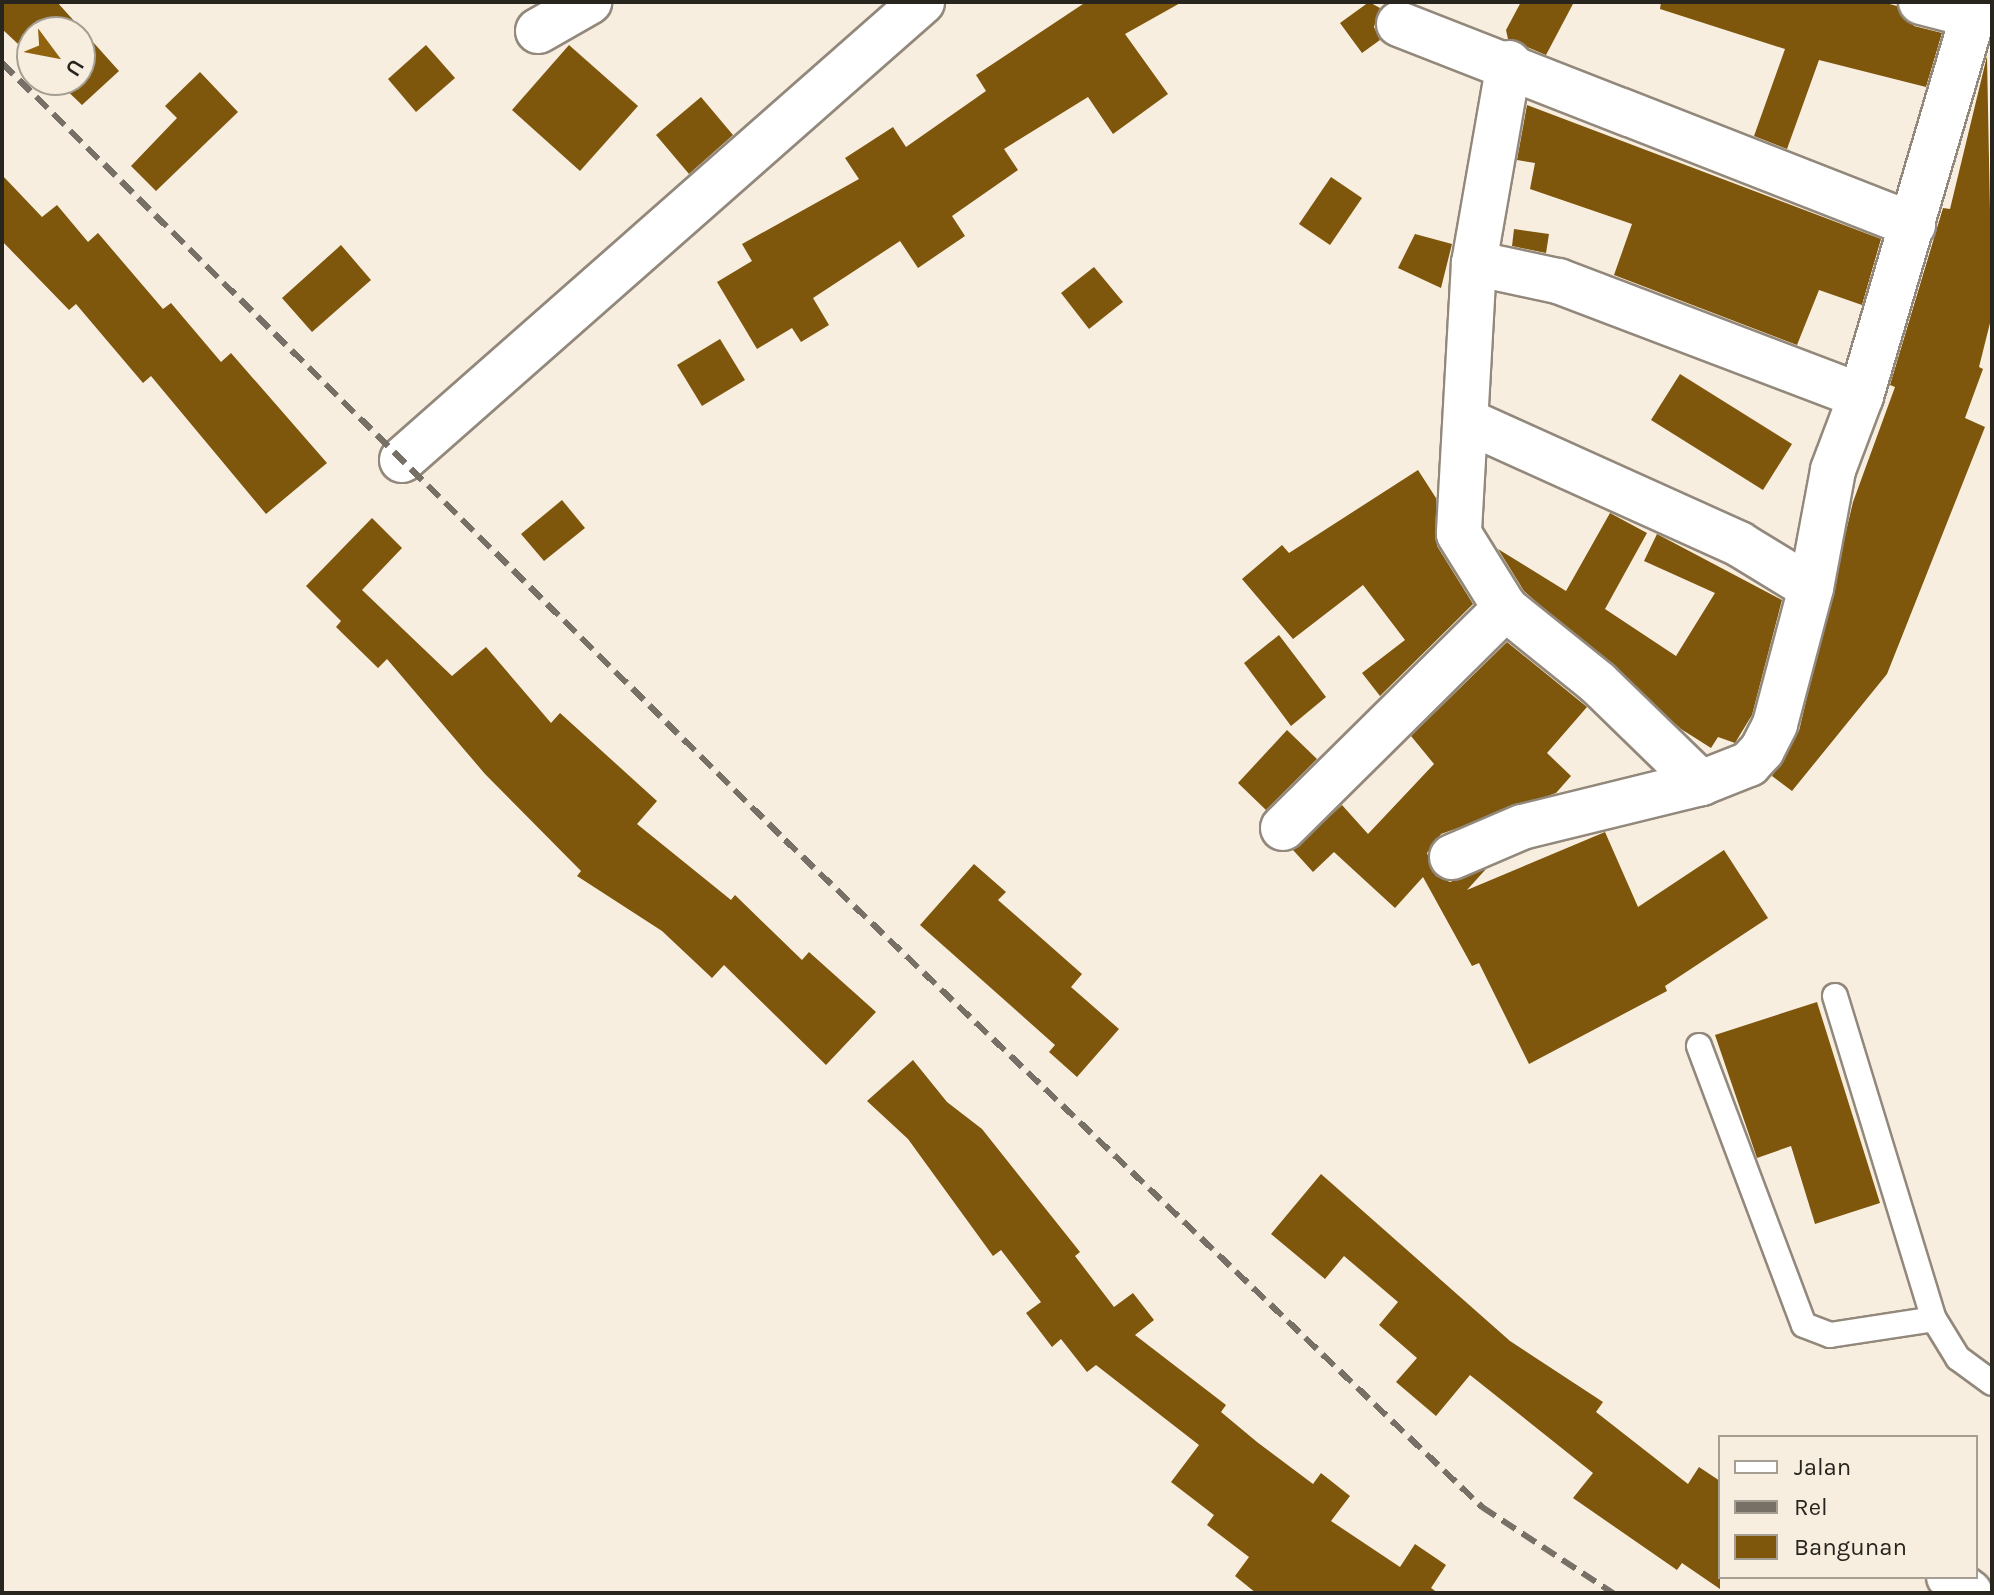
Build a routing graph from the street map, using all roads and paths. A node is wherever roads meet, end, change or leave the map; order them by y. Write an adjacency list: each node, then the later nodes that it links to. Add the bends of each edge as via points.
1 (589, 2): 6 (street)
2 (922, 2): 12 (street)
3 (1921, 2): 4 (street)
4 (1976, 9): 8 (street)
5 (1399, 24): 7 (street)
6 (538, 31)
7 (1509, 63): 8 (street); 9 (street)
8 (1913, 225): 10 (street)
9 (1474, 263): 10 (street, via 1558,281); 11 (street)
10 (1861, 396): 13 (street, via 1833,470)
11 (1467, 421): 13 (street, via 1739,544); 14 (street, via 1459,534)
12 (402, 460)
13 (1811, 588): 15 (street, via 1775,724 1762,750 1749,764)
14 (1505, 608): 15 (street, via 1598,683); 16 (street)
15 (1701, 783): 17 (street, via 1522,827)
16 (1283, 828)
17 (1452, 857)
18 (1835, 996): 20 (lane)
19 (1699, 1046): 20 (lane, via 1804,1325 1830,1335)
20 (1934, 1319): 21 (lane, via 1958,1358)
21 (1992, 1383)
22 (1952, 1579): 23 (street)
23 (1970, 1593)

